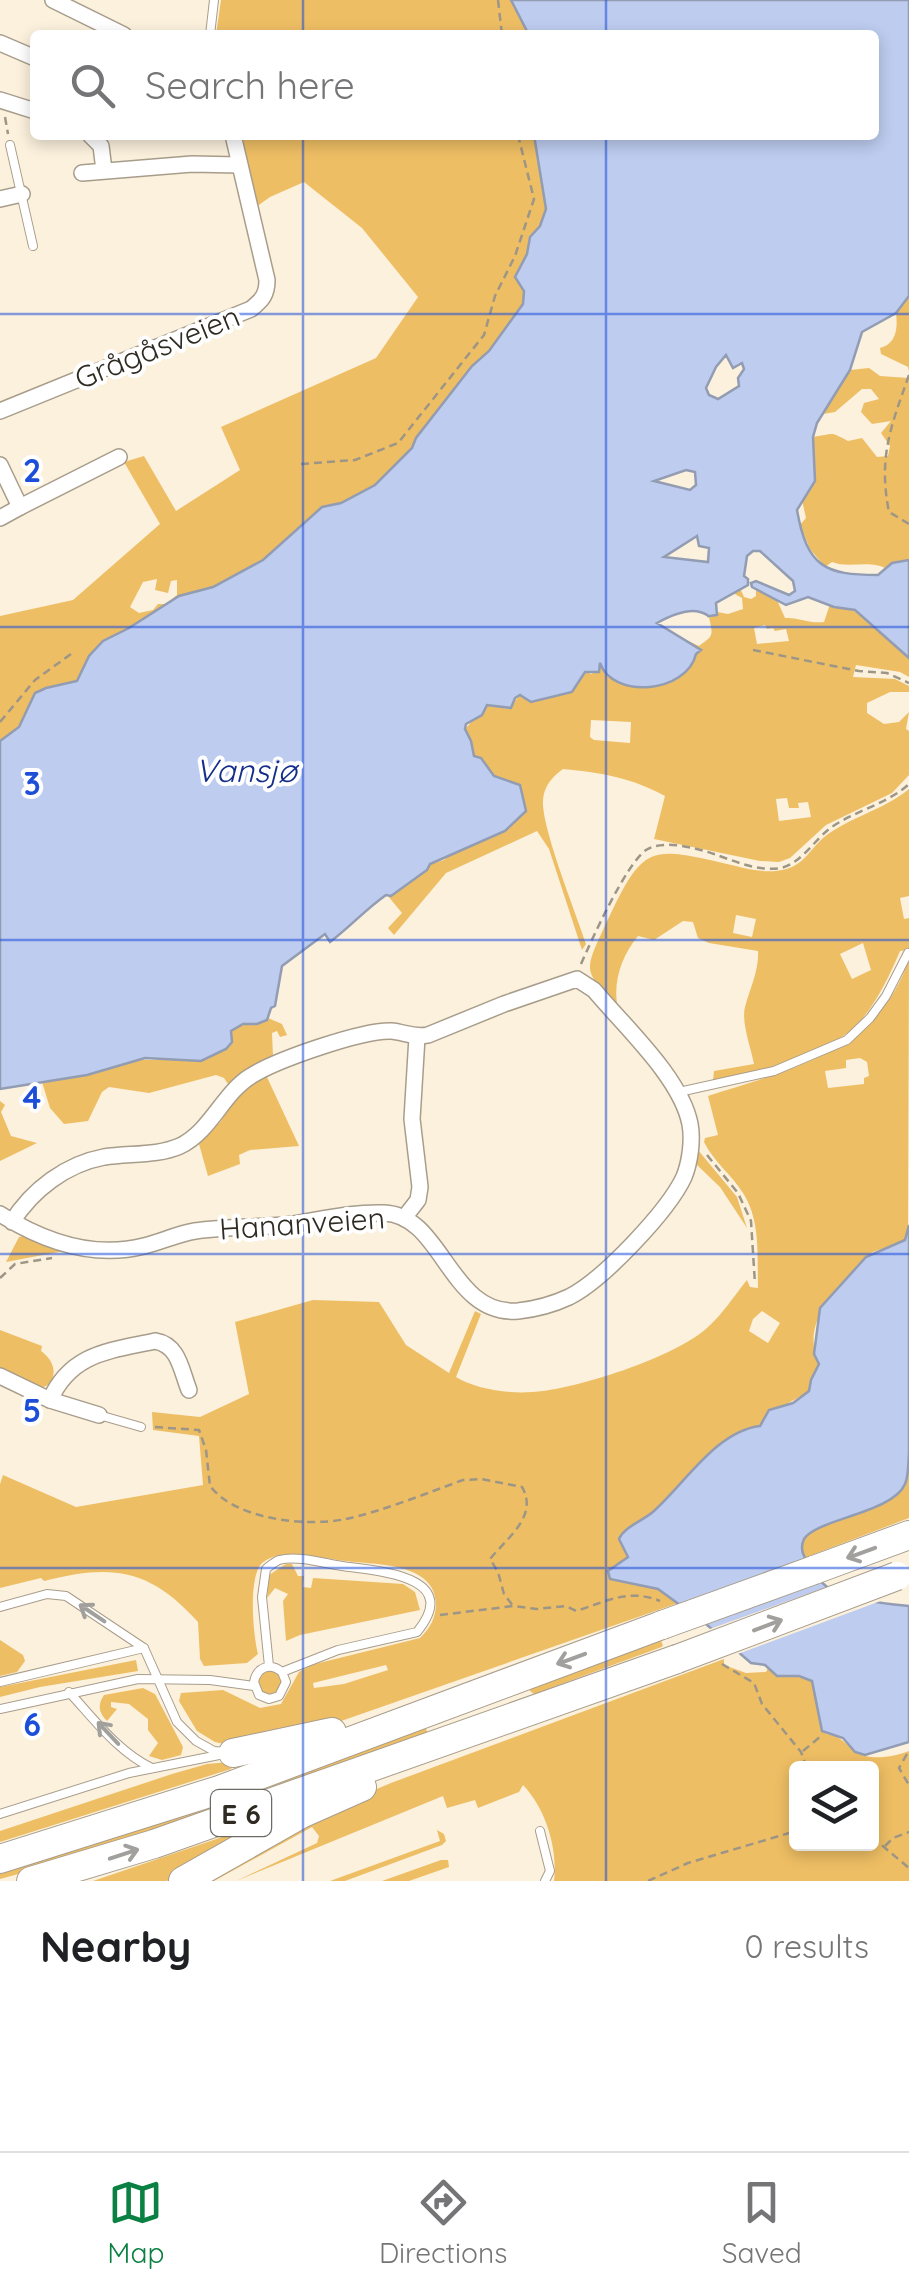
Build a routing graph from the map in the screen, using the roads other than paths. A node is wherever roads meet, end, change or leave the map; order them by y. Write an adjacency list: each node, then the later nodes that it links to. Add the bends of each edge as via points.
1 (53, 0): 3 (street)
2 (214, 0): 4 (lane)
3 (114, 30)
4 (211, 30)
5 (0, 43): 6 (street)
6 (30, 56)
7 (2, 101): 8 (street)
8 (30, 109)
9 (95, 140): 13 (street)
10 (234, 140): 12 (street)
11 (10, 145): 15 (lane)
12 (240, 165): 13 (street); 18 (street, Grågåsveien, via 268,292 251,310)
13 (104, 170): 14 (street)
14 (82, 173)
15 (22, 194): 16 (street); 17 (lane)
16 (0, 198)
17 (33, 246)
18 (0, 411)
19 (118, 457): 21 (street)
20 (0, 465): 21 (street)
21 (20, 508): 22 (street)
22 (0, 518)
23 (908, 953): 25 (lane, via 886,996 848,1040 774,1072)
24 (417, 1037): 25 (street, Hananveien, via 577,979 594,990); 26 (street, Hananveien, via 372,1034 266,1068 240,1084 192,1139 74,1167); 27 (street, via 412,1119 420,1188)
25 (679, 1092): 27 (street, Hananveien, via 691,1128 683,1178 611,1267 570,1296 505,1311 476,1299)
26 (6, 1218): 27 (street, Hananveien, via 86,1250 124,1250 198,1230 358,1213)
27 (404, 1218)
28 (4, 1383): 30 (street)
29 (188, 1390): 30 (street, via 174,1350 155,1341 83,1360)
30 (50, 1400): 31 (street)
31 (98, 1415): 32 (lane)
32 (141, 1427)
33 (909, 1535): 44 (highway, E 6, one-way to 44, bridge)
34 (903, 1574): 45 (highway, E 6, one-way to 34, bridge)
35 (0, 1607): 36 (lane, one-way to 35, via 56,1593)
36 (144, 1648): 39 (lane); 40 (lane)
37 (269, 1666): 38 (lane); 38 (lane, via 262,1598 266,1569 277,1560 411,1577 427,1594 428,1615 417,1632 338,1650); 41 (lane, via 257,1673)
38 (282, 1672): 41 (lane, via 285,1687 274,1698)
39 (158, 1680): 41 (lane); 42 (lane); 46 (lane, via 177,1722 196,1741)
40 (0, 1682)
41 (254, 1686)
42 (69, 1692): 43 (lane); 47 (lane, one-way to 42, via 116,1743)
43 (0, 1709)
44 (388, 1727): 46 (highway, E 6, via 352,1726); 50 (highway, E 6, via 219,1790)
45 (450, 1738): 51 (highway, E 6, one-way to 45); 52 (highway, E 6, via 422,1762 301,1814)
46 (234, 1752): 47 (lane)
47 (152, 1768): 48 (lane)
48 (0, 1814)
49 (540, 1831): 53 (lane, via 550,1871)
50 (0, 1859)
51 (31, 1881)
52 (183, 1881)
53 (545, 1881)

